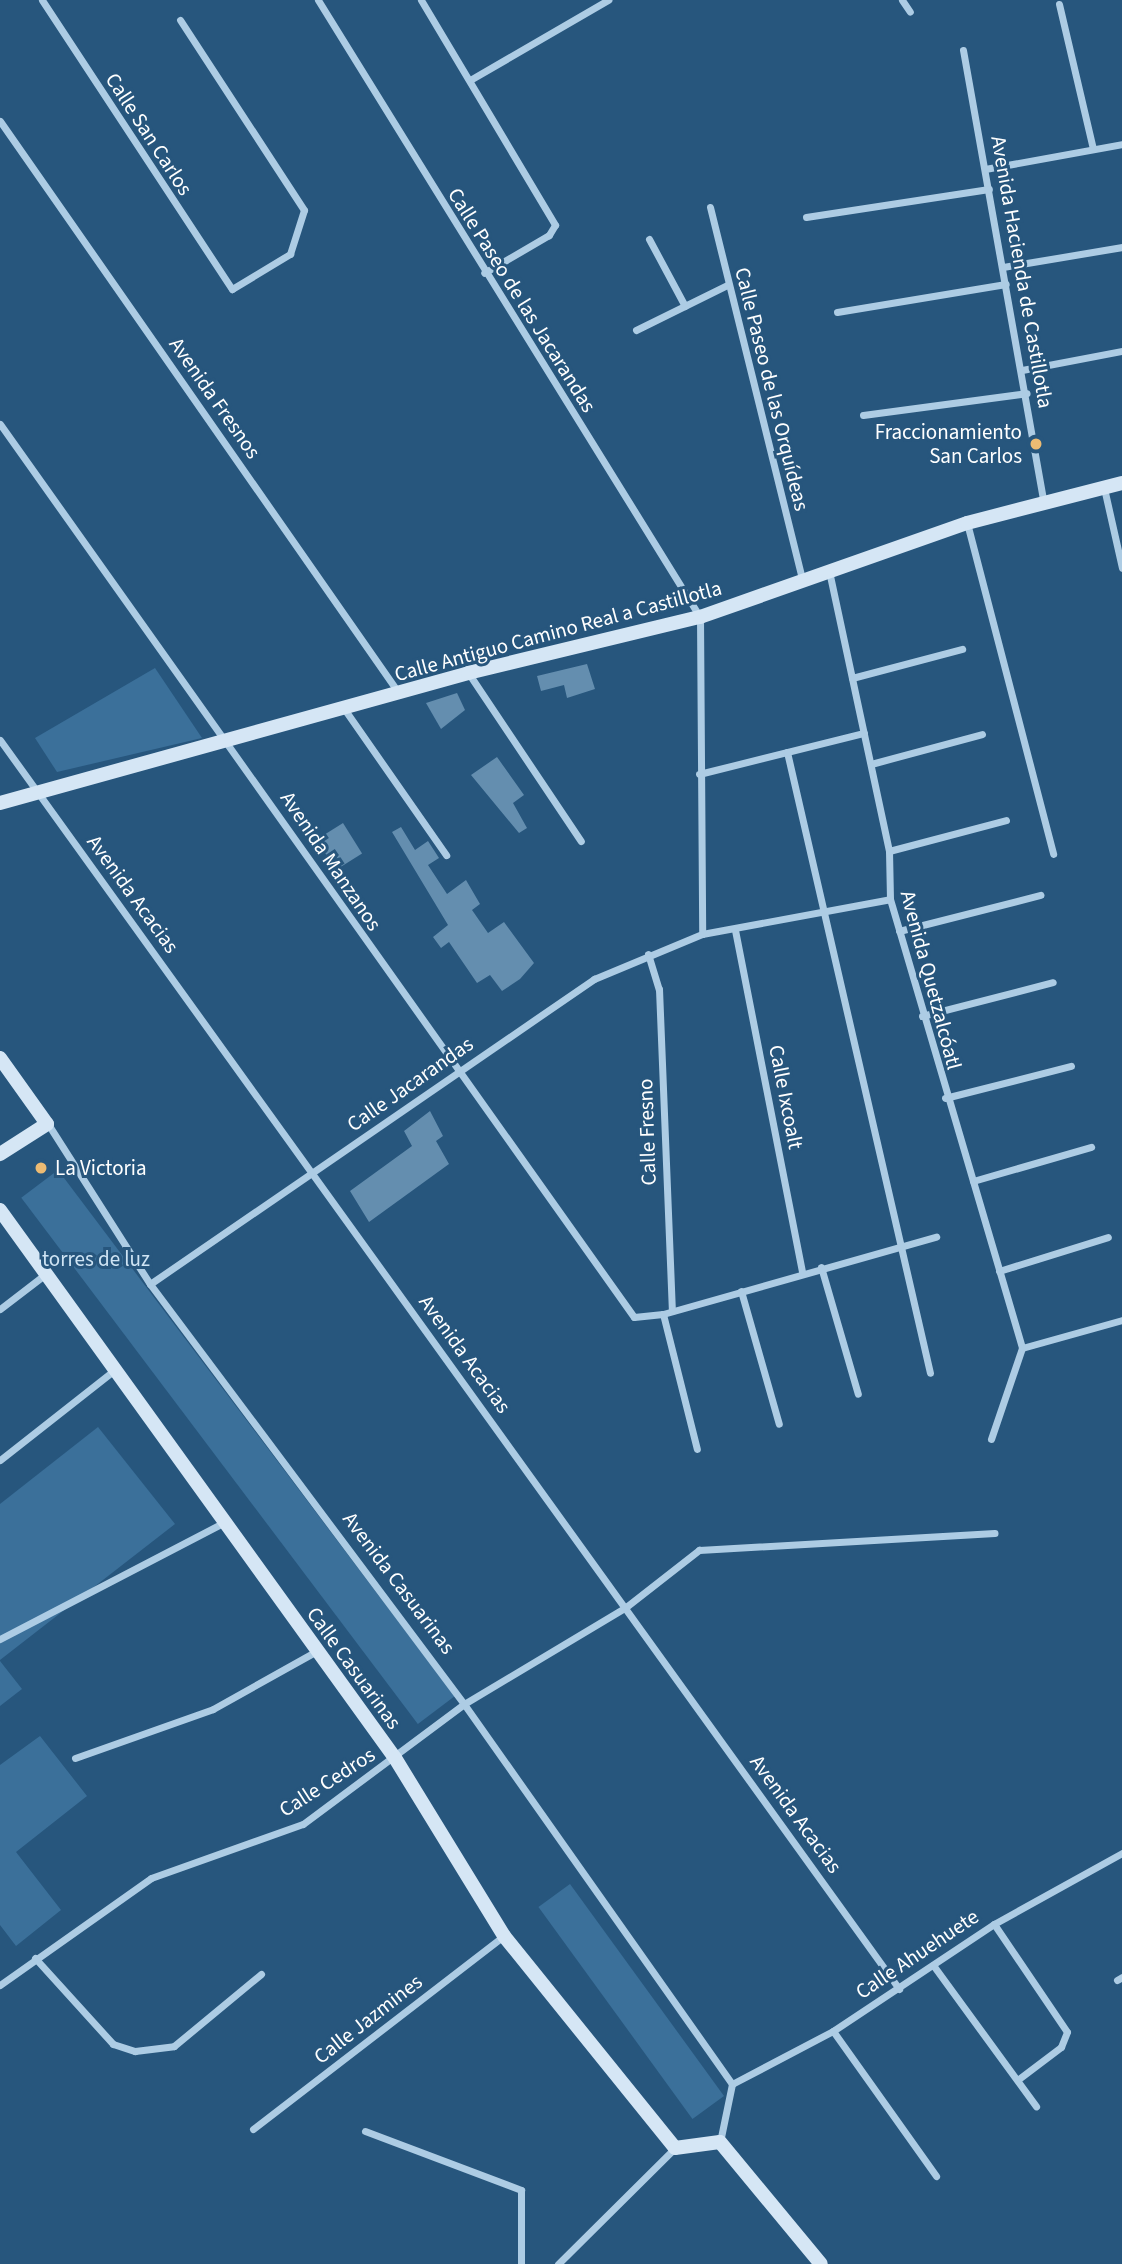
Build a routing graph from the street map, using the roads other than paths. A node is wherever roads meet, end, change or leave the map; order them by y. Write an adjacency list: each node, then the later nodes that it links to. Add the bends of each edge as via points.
1 (42, 0): 8 (street, Calle San Carlos, via 227,287 290,254 303,211)
2 (318, 0): 21 (street, Calle Paseo de las Jacarandas)
3 (421, 0): 10 (street)
4 (608, 0): 10 (street)
5 (902, 0): 7 (street)
6 (1059, 4): 13 (street)
7 (910, 12)
8 (180, 20)
9 (963, 50): 14 (street, Avenida Hacienda de Castillotla)
10 (470, 79): 21 (street, via 555,225 549,235)
11 (0, 121): 45 (street, Avenida Fresnos)
12 (1122, 144): 13 (street)
13 (1093, 149): 14 (street)
14 (985, 169): 15 (street, Avenida Hacienda de Castillotla)
15 (989, 189): 17 (street); 20 (street, Avenida Hacienda de Castillotla)
16 (710, 207): 23 (street, Calle Paseo de las Orquídeas)
17 (806, 217)
18 (649, 239): 24 (street)
19 (1122, 247): 20 (street)
20 (1003, 267): 22 (street, Avenida Hacienda de Castillotla)
21 (484, 273): 41 (street, Calle Paseo de las Jacarandas)
22 (1006, 284): 25 (street); 28 (street, Avenida Hacienda de Castillotla)
23 (727, 285): 24 (street); 40 (street, Calle Paseo de las Orquídeas)
24 (685, 306): 26 (street)
25 (837, 312)
26 (636, 330)
27 (1122, 351): 28 (street)
28 (1023, 370): 29 (street, Avenida Hacienda de Castillotla)
29 (1027, 393): 30 (street); 34 (street, Avenida Hacienda de Castillotla)
30 (863, 415)
31 (0, 424): 50 (street, Avenida Manzanos)
32 (1122, 483): 33 (street, Calle Antiguo Camino Real a Castillotla)
33 (1104, 487): 34 (street, Calle Antiguo Camino Real a Castillotla); 36 (street)
34 (1043, 501): 37 (street, Calle Antiguo Camino Real a Castillotla)
35 (1122, 519): 36 (street)
36 (1112, 521): 38 (street)
37 (967, 523): 39 (street, Calle Antiguo Camino Real a Castillotla); 59 (street)
38 (1122, 568)
39 (828, 570): 40 (street, Calle Antiguo Camino Real a Castillotla); 44 (street, Avenida Quetzalcóatl)
40 (802, 580): 41 (street, Calle Antiguo Camino Real a Castillotla)
41 (700, 617): 43 (street, Calle Antiguo Camino Real a Castillotla); 53 (street)
42 (962, 649): 44 (street)
43 (468, 673): 45 (street, Calle Antiguo Camino Real a Castillotla); 57 (street)
44 (852, 678): 47 (street, Avenida Quetzalcóatl)
45 (400, 695): 46 (street, Calle Antiguo Camino Real a Castillotla)
46 (345, 710): 50 (street, Calle Antiguo Camino Real a Castillotla); 60 (street)
47 (864, 733): 51 (street); 52 (street, Avenida Quetzalcóatl)
48 (982, 734): 52 (street)
49 (0, 740): 54 (street, Avenida Acacias)
50 (228, 741): 54 (street, Calle Antiguo Camino Real a Castillotla); 72 (street, Avenida Manzanos)
51 (787, 752): 53 (street); 63 (street)
52 (871, 764): 58 (street, Avenida Quetzalcóatl)
53 (699, 774): 66 (street)
54 (39, 793): 55 (street, Calle Antiguo Camino Real a Castillotla); 77 (street, Avenida Acacias)
55 (0, 803)
56 (1006, 820): 58 (street)
57 (581, 841)
58 (889, 851): 62 (street, Avenida Quetzalcóatl)
59 (1053, 854)
60 (446, 855)
61 (1040, 895): 65 (street)
62 (890, 899): 63 (street, Calle Jacarandas); 65 (street, Avenida Quetzalcóatl)
63 (821, 912): 64 (street, Calle Jacarandas); 82 (street)
64 (735, 930): 66 (street, Calle Jacarandas); 85 (street, Calle Ixcoalt)
65 (899, 931): 69 (street, Avenida Quetzalcóatl)
66 (702, 934): 67 (street, Calle Jacarandas)
67 (648, 954): 72 (street, Calle Jacarandas, via 573,992); 90 (street, Calle Fresno, via 659,989)
68 (1053, 982): 69 (street)
69 (922, 1016): 73 (street, Avenida Quetzalcóatl)
70 (0, 1058): 74 (street, Avenida Casuarinas)
71 (1071, 1066): 73 (street)
72 (456, 1073): 77 (street, Calle Jacarandas); 91 (street, Avenida Manzanos, via 634,1317)
73 (945, 1098): 78 (street, Avenida Quetzalcóatl)
74 (47, 1124): 76 (street); 87 (street, Avenida Casuarinas)
75 (1091, 1147): 78 (street)
76 (0, 1154)
77 (313, 1174): 87 (street, Calle Jacarandas); 103 (street, Avenida Acacias)
78 (973, 1181): 84 (street, Avenida Quetzalcóatl)
79 (0, 1210): 86 (street, Calle Casuarinas)
80 (936, 1237): 82 (street)
81 (1108, 1237): 84 (street)
82 (900, 1246): 83 (street); 95 (street)
83 (821, 1267): 85 (street); 96 (street)
84 (999, 1271): 93 (street, Avenida Quetzalcóatl)
85 (802, 1272): 88 (street)
86 (43, 1276): 89 (street); 94 (street, Calle Casuarinas)
87 (150, 1284): 106 (street, Avenida Casuarinas)
88 (741, 1291): 90 (street); 97 (street)
89 (0, 1309)
90 (672, 1311): 91 (street)
91 (663, 1314): 99 (street)
92 (1122, 1320): 93 (street)
93 (1022, 1348): 98 (street)
94 (112, 1372): 100 (street); 101 (street, Calle Casuarinas)
95 (930, 1373)
96 (858, 1394)
97 (779, 1424)
98 (991, 1439)
99 (697, 1449)
100 (0, 1460)
101 (223, 1523): 104 (street); 105 (street, Calle Casuarinas)
102 (995, 1534): 103 (street, Calle Cedros, via 707,1548 685,1557)
103 (626, 1606): 106 (street, Calle Cedros); 116 (street, Avenida Acacias)
104 (0, 1639)
105 (316, 1652): 107 (street, via 213,1709); 108 (street, Calle Casuarinas)
106 (464, 1704): 108 (street, Calle Cedros); 119 (street, Avenida Casuarinas)
107 (75, 1758)
108 (395, 1758): 111 (street, Calle Casuarinas); 112 (street, Calle Cedros, via 303,1824 151,1878)
109 (1122, 1853): 110 (street, Calle Ahuehuete)
110 (993, 1924): 113 (street, Calle Ahuehuete); 118 (street, via 1067,2032 1062,2047)
111 (504, 1936): 121 (street, Calle Jazmines); 124 (street, Calle Casuarinas)
112 (35, 1958): 114 (street, via 113,2044 135,2050 174,2046); 115 (street, Calle Cedros)
113 (933, 1965): 116 (street, Calle Ahuehuete); 118 (street)
114 (261, 1974)
115 (0, 1985)
116 (899, 1989): 117 (street, Calle Ahuehuete)
117 (833, 2031): 119 (street, Calle Ahuehuete); 125 (street)
118 (1020, 2078): 120 (street)
119 (732, 2084): 123 (street)
120 (1036, 2106)
121 (253, 2129)
122 (365, 2131): 126 (street, via 521,2190)
123 (720, 2142): 124 (street); 128 (street)
124 (675, 2148): 127 (street)
125 (936, 2176)
126 (521, 2264)
127 (558, 2264)
128 (821, 2264)

